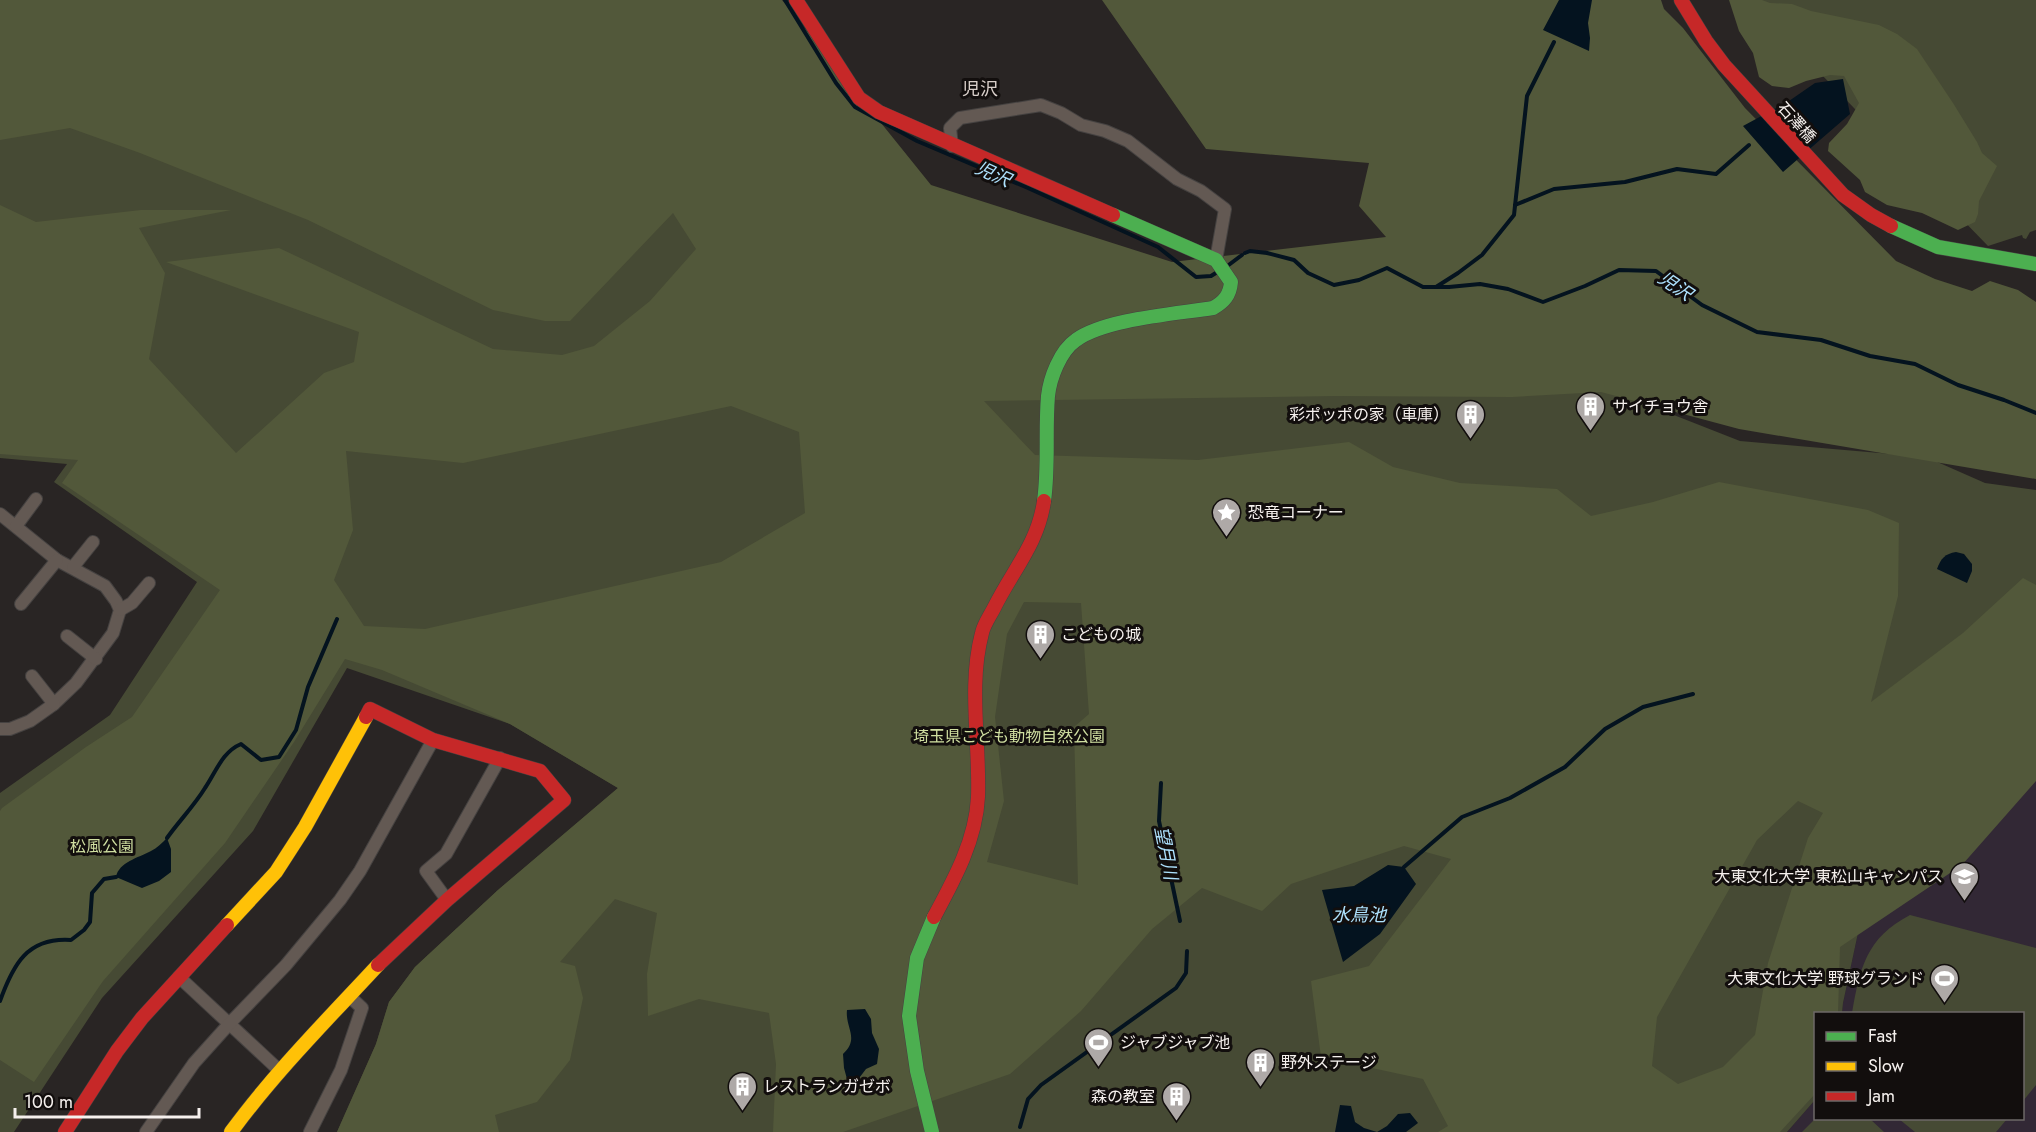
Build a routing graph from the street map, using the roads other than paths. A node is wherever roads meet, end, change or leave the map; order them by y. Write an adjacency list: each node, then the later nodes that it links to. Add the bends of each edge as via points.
1 (796, 0): 3 (street, via 859,98 879,112)
2 (1681, 0): 4 (street, 石澤橋, via 1706,41 1744,88 1843,195 1898,230 1938,247)
3 (952, 146): 5 (street); 5 (street, via 950,128 960,118 1041,105 1081,124 1105,130 1128,141 1225,209)
4 (2036, 264)
5 (1221, 266): 31 (street, via 1231,282 1229,294 1221,304 1213,309 1104,327 1075,340 1054,371 1048,394 1043,508 1029,550 982,631 975,698 978,799 969,843 917,958 909,1016)
6 (36, 500): 8 (street)
7 (2, 518): 8 (street)
8 (16, 526): 10 (street)
9 (93, 542): 11 (street)
10 (57, 560): 11 (street); 13 (street)
11 (73, 567): 14 (street, via 105,586)
12 (149, 583): 14 (street, via 132,603)
13 (21, 604)
14 (120, 610): 16 (street, via 113,633)
15 (66, 636): 16 (street)
16 (96, 659): 18 (street)
17 (32, 676): 18 (street)
18 (54, 704): 19 (street, via 30,721)
19 (0, 729)
20 (433, 740): 21 (street); 23 (street, via 370,709 276,872); 25 (street, via 360,871 286,965)
21 (500, 758): 22 (street, via 446,854 426,872); 22 (street, via 540,771 564,800)
22 (447, 900): 24 (street, via 391,951)
23 (179, 977): 25 (street); 27 (street, via 123,1043)
24 (350, 997): 26 (street); 30 (street, via 362,1008 341,1070)
25 (230, 1023): 26 (street); 28 (street, via 194,1063)
26 (280, 1071): 29 (street)
27 (65, 1132)
28 (146, 1132)
29 (231, 1132)
30 (310, 1132)
31 (932, 1132)

